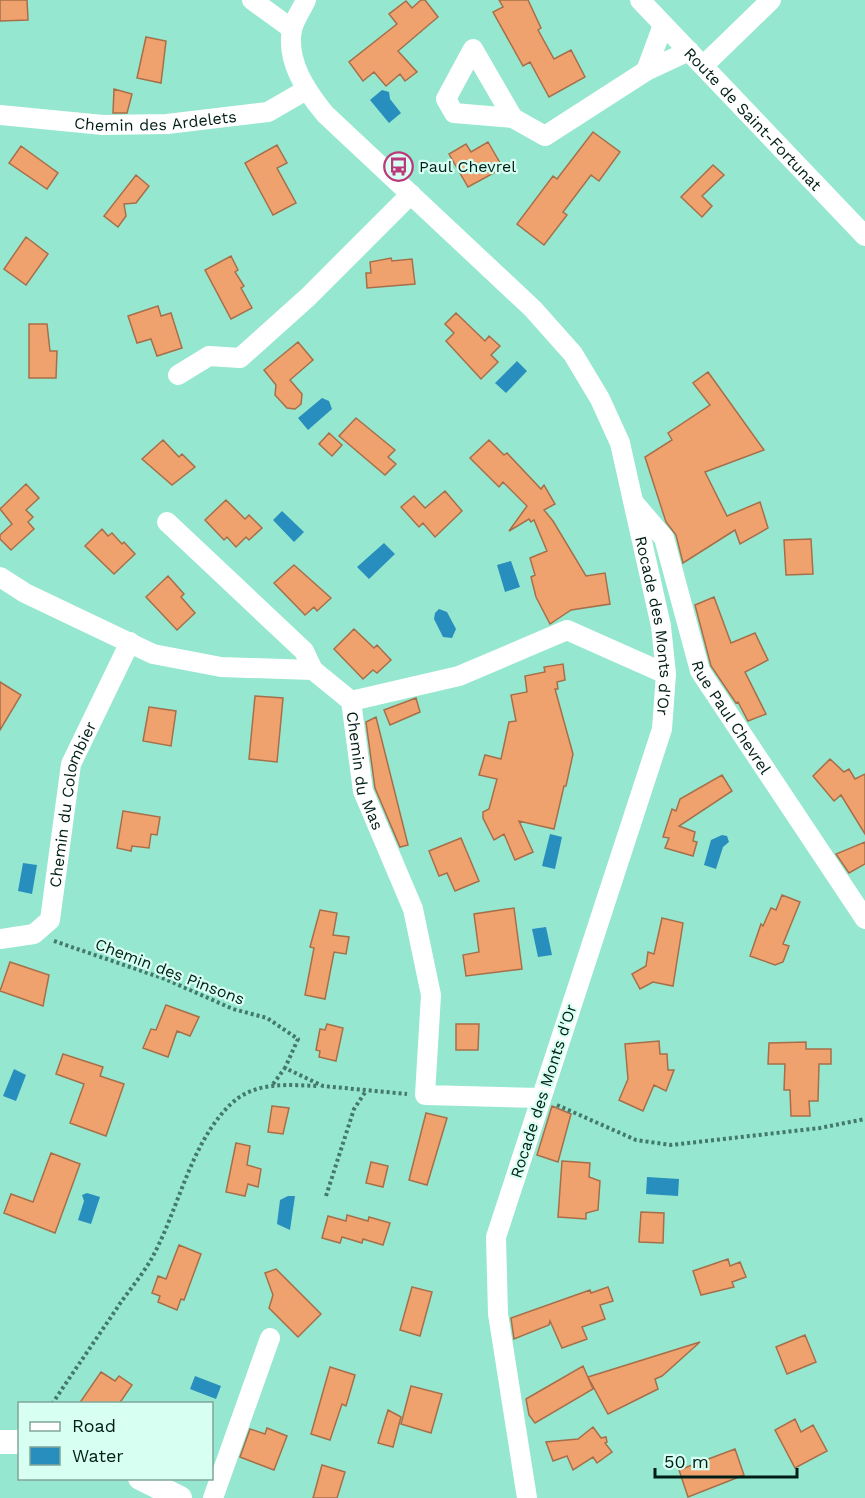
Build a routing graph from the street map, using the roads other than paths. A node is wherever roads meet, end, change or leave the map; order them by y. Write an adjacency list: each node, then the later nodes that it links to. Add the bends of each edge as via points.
1 (252, 0): 6 (street)
2 (306, 0): 6 (street, Rocade des Monts d'Or)
3 (640, 0): 5 (street, Route de Saint-Fortunat)
4 (771, 0): 8 (street)
5 (663, 25): 7 (street, Route de Saint-Fortunat); 9 (street)
6 (292, 29): 10 (street, Rocade des Monts d'Or, via 293,57)
7 (689, 51): 8 (street, Route de Saint-Fortunat); 9 (street)
8 (704, 65): 14 (street, Route de Saint-Fortunat)
9 (646, 71): 12 (street, via 545,136)
10 (306, 90): 11 (street, Chemin des Ardelets, via 268,112 167,124 103,125); 13 (street, Rocade des Monts d'Or, via 325,114)
11 (0, 115)
12 (513, 118)
13 (411, 194): 15 (street, via 308,297 240,358 208,356); 16 (street, Rocade des Monts d'Or, via 533,309 573,354 620,443)
14 (865, 236)
15 (178, 375)
16 (633, 502): 21 (street, Rocade des Monts d'Or, via 661,626); 23 (street, Rue Paul Chevrel, via 664,538 700,671)
17 (167, 522): 20 (street, Chemin du Mas, via 304,651)
18 (0, 577): 19 (street, via 25,594)
19 (130, 642): 20 (street, via 153,654 221,667); 24 (street, Chemin du Colombier, via 71,764 50,920 34,934)
20 (313, 670): 22 (street, Chemin du Mas)
21 (666, 674): 22 (street, via 567,630 459,676); 25 (street, Rocade des Monts d'Or, via 662,729)
22 (351, 701): 25 (street, Chemin du Mas, via 363,791 413,909 431,995 425,1095)
23 (865, 919)
24 (0, 939)
25 (541, 1098): 32 (street, Rocade des Monts d'Or, via 496,1237 498,1314)
26 (270, 1338): 31 (street)
27 (0, 1442): 28 (main road)
28 (18, 1443)
29 (142, 1480): 30 (main road)
30 (180, 1498)
31 (213, 1498)
32 (527, 1498)

